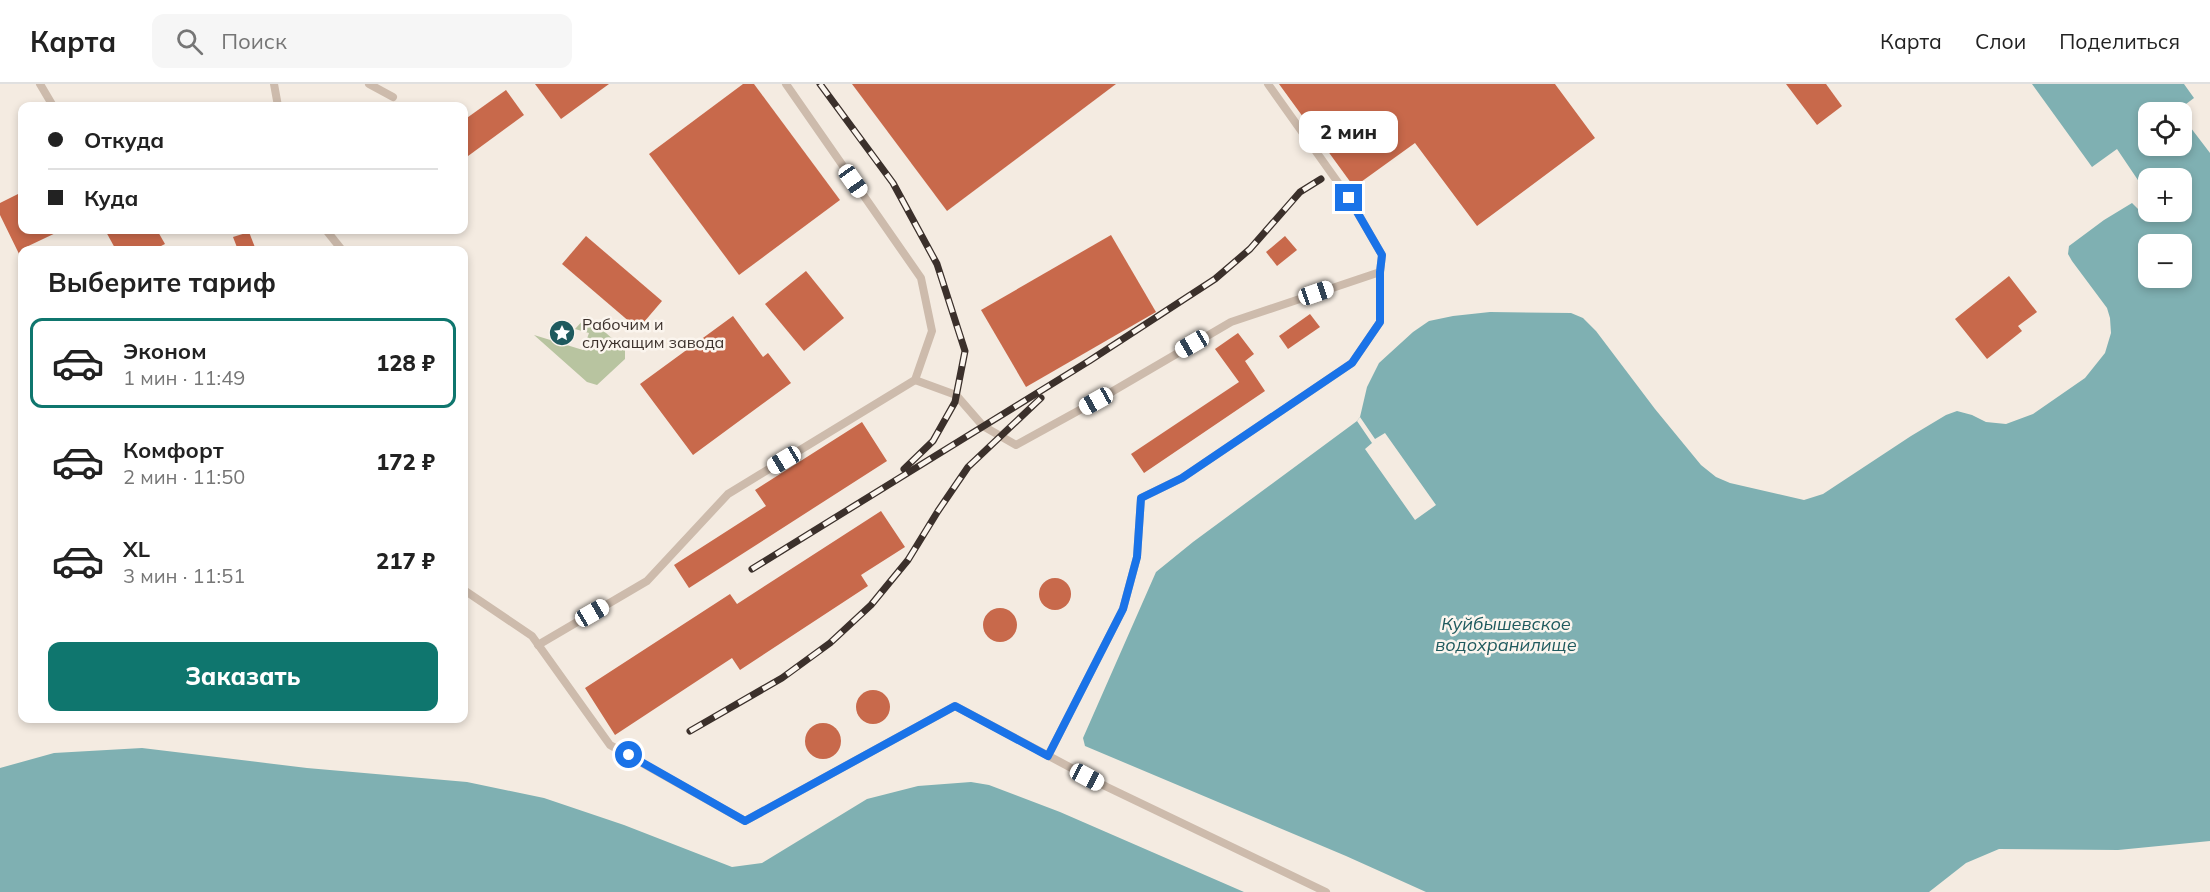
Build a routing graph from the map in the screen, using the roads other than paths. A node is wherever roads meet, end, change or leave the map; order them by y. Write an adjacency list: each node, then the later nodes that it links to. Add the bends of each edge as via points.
1 (40, 84): 7 (lane)
2 (274, 84): 8 (lane)
3 (369, 84): 6 (lane)
4 (786, 84): 10 (lane, via 921,278 932,331)
5 (1268, 84): 9 (lane, via 1349,198 1382,255)
6 (393, 97)
7 (51, 102)
8 (277, 102)
9 (1380, 272): 10 (lane, via 1231,322 1016,445 983,426 956,395); 13 (lane, via 1380,322 1352,363 1182,478 1141,498 1137,557 1123,609)
10 (915, 380): 12 (lane, via 728,494 646,581)
11 (468, 593): 12 (lane, via 532,636)
12 (538, 645): 13 (lane, via 610,744 745,821 955,706)
13 (1048, 756): 14 (lane)
14 (1326, 892)

